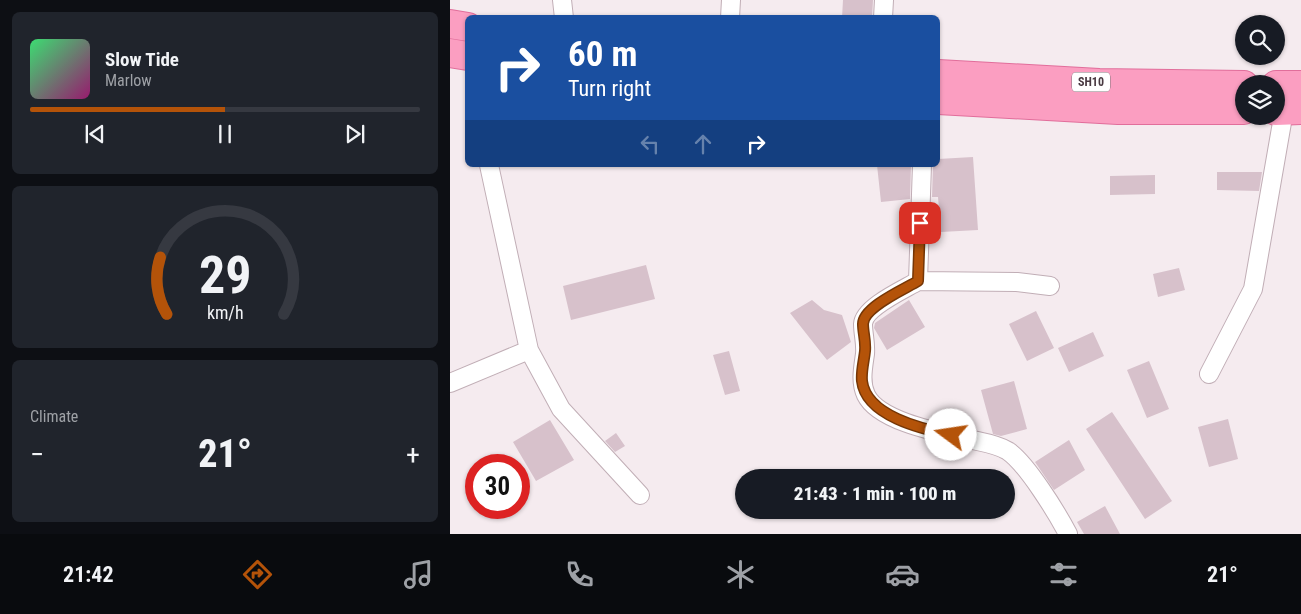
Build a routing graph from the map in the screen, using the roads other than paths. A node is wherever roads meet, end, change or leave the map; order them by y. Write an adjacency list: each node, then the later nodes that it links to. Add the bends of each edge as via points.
1 (562, 0): 4 (street)
2 (731, 0): 5 (street)
3 (884, 0): 6 (street)
4 (564, 15)
5 (730, 15)
6 (882, 15)
7 (450, 24): 8 (main road)
8 (465, 26)
9 (450, 53): 10 (main road)
10 (465, 56)
11 (940, 74): 12 (main road, SH10, via 1099,83)
12 (1235, 85)
13 (1301, 85): 15 (main road)
14 (940, 100): 16 (main road, SH10, via 1118,110)
15 (1285, 103)
16 (1235, 110)
17 (1280, 125): 23 (street, via 1253,289)
18 (489, 167): 22 (street)
19 (922, 167): 20 (street)
20 (918, 281): 21 (street, via 1017,282); 26 (street, via 876,306 865,318 862,382 866,395 885,414 932,431 1007,450 1060,517)
21 (1050, 286)
22 (529, 350): 24 (street); 25 (street, via 561,409)
23 (1209, 374)
24 (450, 383)
25 (640, 495)
26 (1068, 534)

